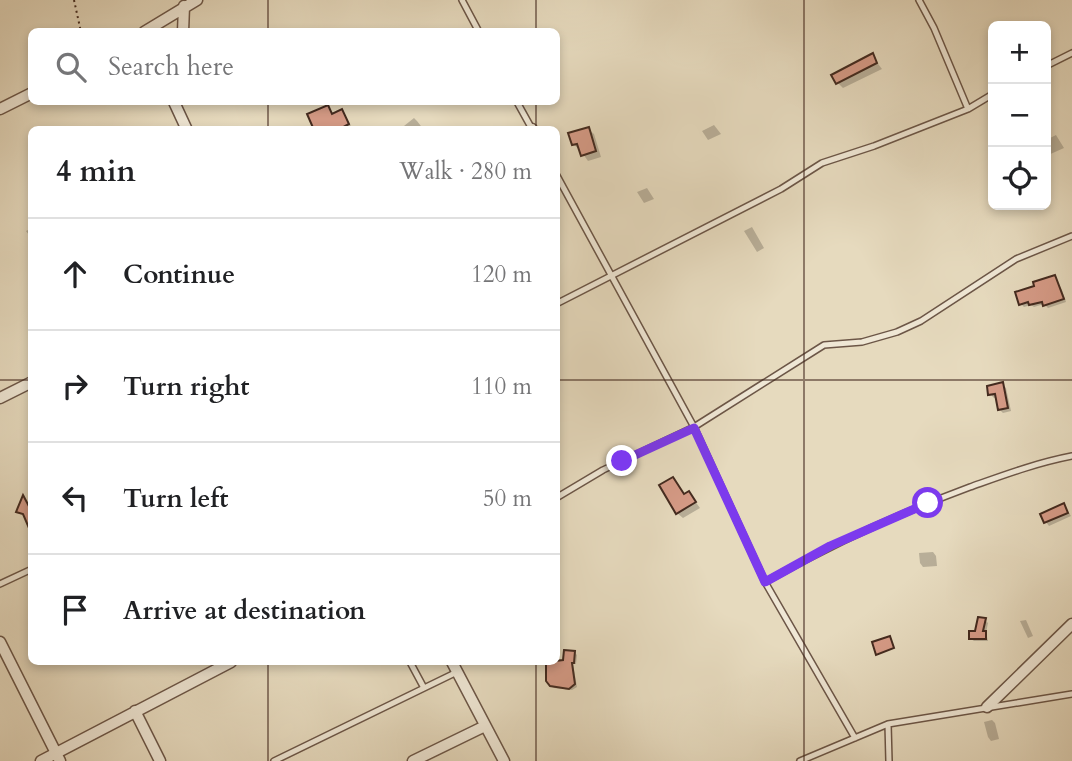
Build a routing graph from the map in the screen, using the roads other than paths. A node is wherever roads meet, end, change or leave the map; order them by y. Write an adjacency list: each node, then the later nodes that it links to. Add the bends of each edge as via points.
1 (197, 0): 4 (street)
2 (462, 0): 7 (lane)
3 (919, 0): 15 (lane)
4 (184, 6): 5 (street); 6 (street)
5 (150, 28)
6 (184, 28)
7 (477, 28)
8 (1072, 53): 9 (lane)
9 (1051, 64)
10 (28, 95): 14 (street)
11 (988, 97): 15 (lane)
12 (175, 105): 16 (street)
13 (519, 105): 17 (lane)
14 (0, 109)
15 (968, 109): 20 (lane, via 830,159 781,189)
16 (185, 126)
17 (530, 126)
18 (560, 181): 20 (lane)
19 (1072, 236): 24 (lane, via 1016,259 897,332 862,342 824,345)
20 (611, 274): 21 (lane); 24 (lane)
21 (560, 302)
22 (28, 384): 23 (street)
23 (0, 398)
24 (694, 428): 26 (lane); 28 (lane)
25 (1072, 456): 28 (lane, via 1038,463 905,511)
26 (560, 496)
27 (28, 571): 29 (lane)
28 (765, 582): 41 (lane)
29 (0, 584)
30 (1072, 624): 37 (street)
31 (0, 642): 42 (street)
32 (225, 665): 38 (street)
33 (412, 665): 35 (lane)
34 (454, 667): 35 (lane); 40 (street)
35 (424, 688): 45 (lane)
36 (1072, 694): 37 (lane)
37 (987, 707): 39 (lane)
38 (135, 711): 42 (street); 44 (street)
39 (888, 724): 41 (lane); 49 (lane)
40 (485, 726): 46 (street); 47 (street)
41 (855, 738): 48 (lane)
42 (58, 757): 43 (street)
43 (41, 761)
44 (160, 761)
45 (274, 761)
46 (413, 761)
47 (504, 761)
48 (800, 761)
49 (889, 761)

